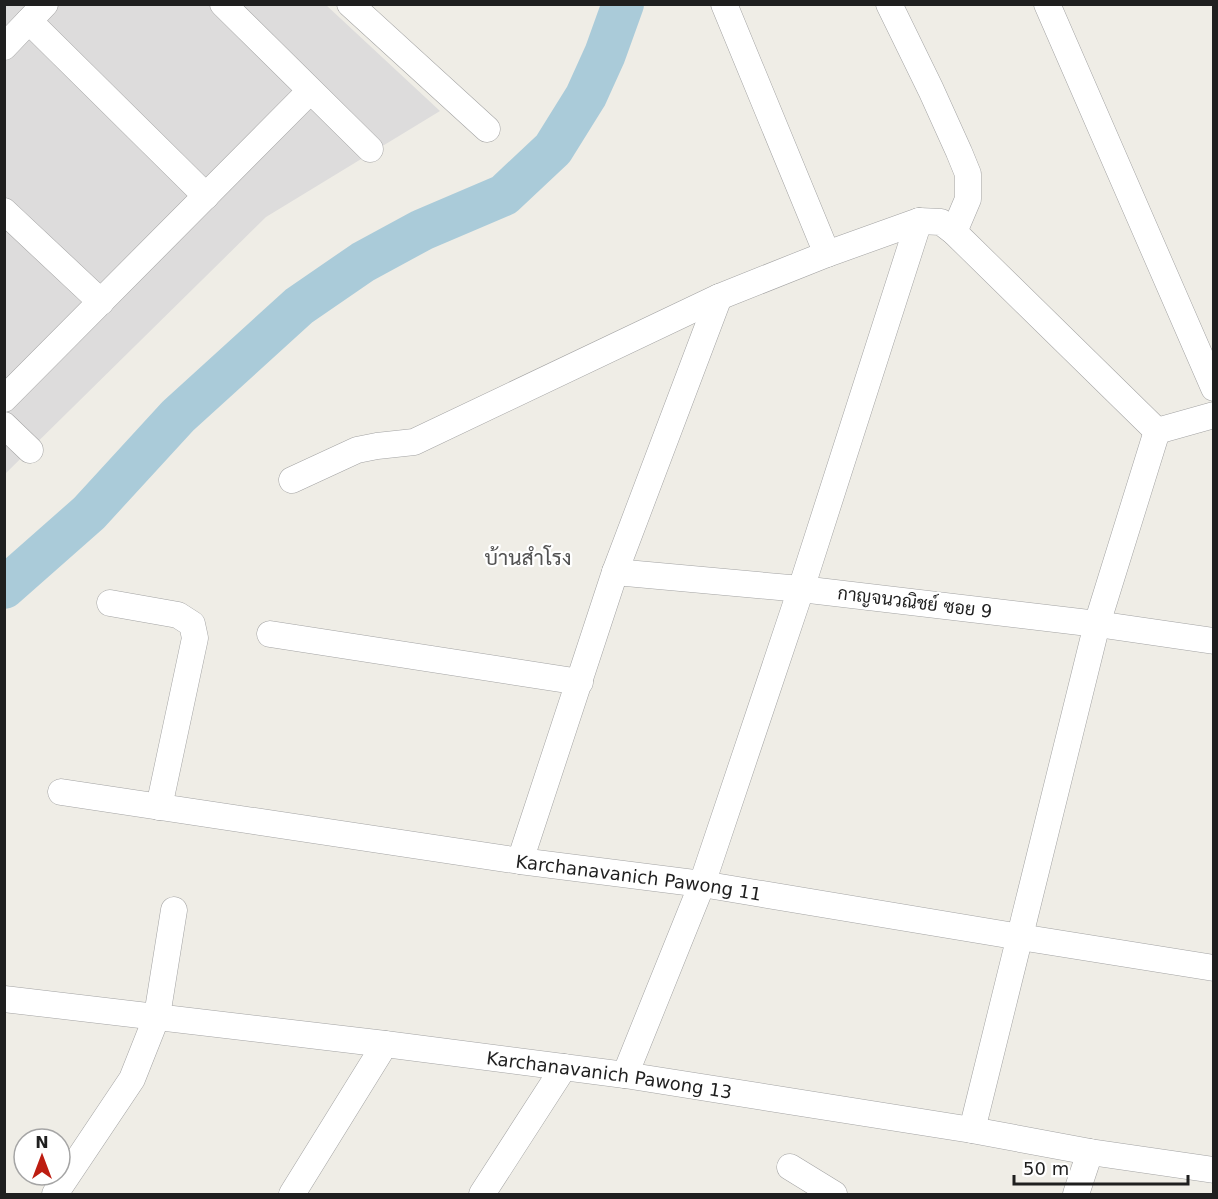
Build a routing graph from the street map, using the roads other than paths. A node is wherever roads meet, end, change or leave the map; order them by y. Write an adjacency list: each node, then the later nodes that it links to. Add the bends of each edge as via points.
1 (223, 4): 8 (street)
2 (350, 4): 9 (street)
3 (724, 4): 15 (street)
4 (889, 4): 14 (street, via 968,174 968,200)
5 (1047, 4): 18 (street)
6 (37, 13): 7 (street); 11 (street)
7 (4, 47)
8 (310, 91): 10 (street); 11 (street)
9 (487, 129)
10 (370, 149)
11 (206, 196): 17 (street)
12 (4, 211): 17 (street)
13 (919, 221): 14 (street, via 941,222); 15 (street); 26 (street)
14 (954, 232): 22 (street)
15 (827, 254): 16 (street)
16 (719, 297): 24 (street, via 414,442 357,450); 25 (street)
17 (101, 302): 19 (street)
18 (1214, 388)
19 (4, 399)
20 (1214, 415): 22 (street)
21 (4, 425): 23 (street)
22 (1157, 431): 28 (street)
23 (30, 450)
24 (292, 480)
25 (615, 572): 26 (street, กาญจนวณิชย์ ซอย 9); 31 (street)
26 (801, 589): 28 (street, กาญจนวณิชย์ ซอย 9); 35 (street)
27 (110, 603): 33 (street, via 178,615 192,624 195,638)
28 (1097, 624): 30 (street, กาญจนวณิชย์ ซอย 9); 37 (street)
29 (270, 634): 31 (street)
30 (1214, 641)
31 (580, 682): 34 (street)
32 (62, 792): 33 (street, Karchanavanich Pawong 11)
33 (159, 807): 34 (street, Karchanavanich Pawong 11)
34 (519, 861): 35 (street, Karchanavanich Pawong 11)
35 (702, 884): 37 (street, Karchanavanich Pawong 11); 43 (street)
36 (174, 910): 40 (street)
37 (1020, 937): 38 (street, Karchanavanich Pawong 11); 44 (street)
38 (1214, 968)
39 (4, 999): 40 (street, Karchanavanich Pawong 13)
40 (157, 1016): 41 (street, Karchanavanich Pawong 13); 48 (street, via 132,1079)
41 (386, 1044): 42 (street, Karchanavanich Pawong 13); 49 (street)
42 (564, 1067): 43 (street, Karchanavanich Pawong 13); 50 (street)
43 (625, 1075): 44 (street, Karchanavanich Pawong 13)
44 (972, 1130): 45 (street, Karchanavanich Pawong 13)
45 (1090, 1152): 47 (street, Karchanavanich Pawong 13); 52 (street)
46 (790, 1167): 51 (street)
47 (1214, 1170)
48 (55, 1194)
49 (292, 1194)
50 (482, 1194)
51 (834, 1194)
52 (1076, 1194)

